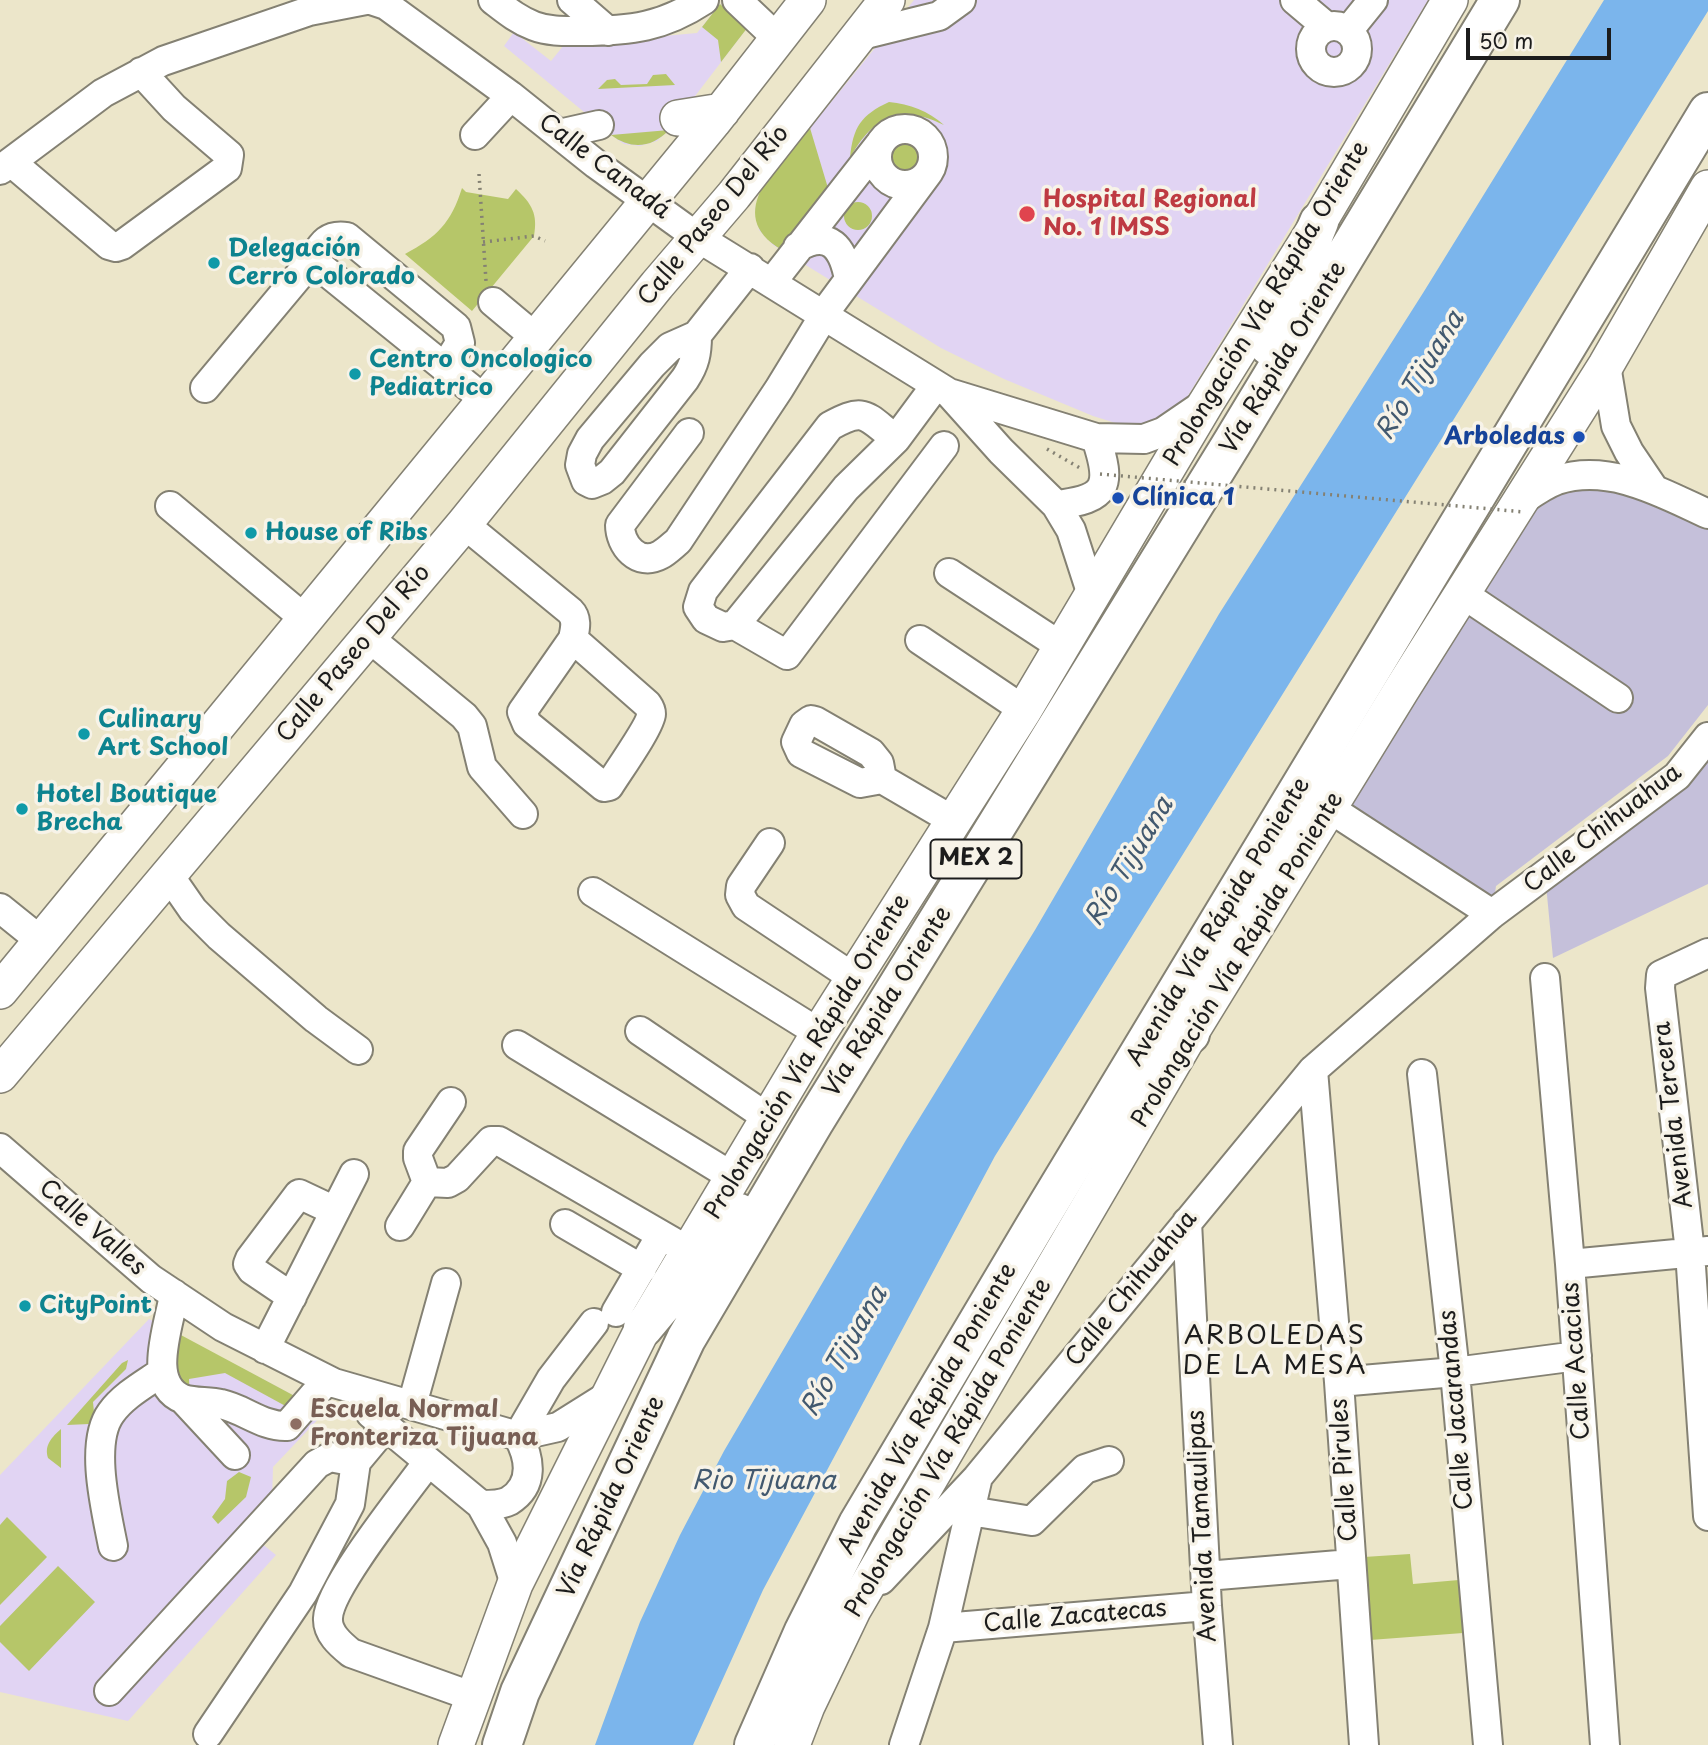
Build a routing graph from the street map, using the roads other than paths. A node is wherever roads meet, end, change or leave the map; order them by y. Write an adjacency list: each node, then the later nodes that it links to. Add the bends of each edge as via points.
1 (354, 0): 2 (street, Calle Canadá); 18 (street, Calle Canadá, via 309,11)
2 (369, 0): 14 (street, Calle Canadá)
3 (493, 0): 15 (street, via 535,26 554,31)
4 (572, 0): 15 (street)
5 (737, 0): 17 (street)
6 (808, 0): 17 (main road)
7 (887, 0): 16 (main road, Calle Paseo Del Río)
8 (961, 0): 16 (street, via 939,16)
9 (1295, 0): 10 (street, via 1337,29)
10 (1373, 0)
11 (1450, 0): 32 (main road, Prolongación Vía Rápida Oriente)
12 (1500, 0): 52 (highway, Vía Rápida Oriente / MEX 2)
13 (685, 5): 15 (street, via 663,23)
14 (411, 9): 19 (street, Calle Canadá)
15 (608, 31)
16 (858, 36): 33 (main road, Calle Paseo Del Río)
17 (777, 38): 20 (main road)
18 (141, 72): 27 (street, Calle Canadá, via 103,93); 27 (street, via 174,108 229,155 230,162 122,245 109,244)
19 (511, 96): 24 (street, Calle Canadá); 25 (street)
20 (722, 111): 22 (main road); 30 (main road)
21 (1708, 112): 105 (highway, Avenida Vía Rápida Poniente)
22 (678, 118)
23 (599, 125): 24 (street)
24 (559, 134): 30 (street, Calle Canadá)
25 (475, 135)
26 (879, 145): 28 (street, via 877,163 887,179 913,184); 28 (street, via 892,132 919,133 931,147); 31 (street)
27 (6, 166)
28 (928, 173): 35 (street)
29 (1708, 188): 43 (main road, Prolongación Vía Rápida Poniente)
30 (647, 201): 33 (street, Calle Canadá); 42 (main road)
31 (831, 205): 34 (street); 35 (street, via 830,216 842,239)
32 (1319, 222): 48 (main road, Prolongación Vía Rápida Oriente); 52 (highway)
33 (697, 237): 37 (street, Calle Canadá); 59 (main road, Calle Paseo Del Río)
34 (798, 247): 37 (street); 38 (street, via 824,239 834,243)
35 (877, 254): 38 (street)
36 (312, 260): 44 (street); 44 (street, via 327,238 347,237 456,327 460,343); 45 (street)
37 (761, 275): 40 (street, Calle Canadá); 41 (street)
38 (849, 279): 40 (street)
39 (493, 302): 42 (street)
40 (824, 314): 46 (street, Calle Canadá); 49 (street, via 678,541 658,557 642,558 626,548 620,525)
41 (697, 335): 41 (street, via 670,347 590,439 580,465 586,481 592,484 612,471 685,379 697,356)
42 (536, 338): 47 (main road)
43 (1606, 365): 54 (street, via 1616,426); 56 (main road, Prolongación Vía Rápida Poniente)
44 (445, 367): 47 (street)
45 (205, 388)
46 (942, 389): 50 (street, Calle Canadá); 51 (street); 55 (street, Calle Canadá)
47 (485, 400): 63 (main road)
48 (1206, 403): 50 (street, Calle Canadá, via 1164,432 1144,439); 62 (main road, Prolongación Vía Rápida Oriente)
49 (689, 433)
50 (1096, 438): 55 (street, via 1106,469 1101,489 1092,498)
51 (895, 439): 64 (street, via 846,488); 64 (street, via 857,414 830,426 703,591 698,607 706,619 723,626)
52 (1232, 443): 96 (highway, Vía Rápida Oriente / MEX 2)
53 (944, 446): 64 (street, via 787,654)
54 (1654, 489): 56 (street, via 1612,476 1580,474 1554,481); 58 (street)
55 (1056, 505): 62 (street, Calle Canadá, via 1071,530)
56 (1524, 505): 61 (main road, Prolongación Vía Rápida Poniente)
57 (170, 506): 63 (street)
58 (1708, 514)
59 (464, 524): 65 (main road, Calle Paseo Del Río); 66 (street, via 574,616)
60 (949, 573): 68 (street)
61 (1463, 594): 69 (street); 73 (main road, Prolongación Vía Rápida Poniente)
62 (1092, 595): 68 (main road, Prolongación Vía Rápida Oriente)
63 (305, 620): 81 (main road, via 92,866)
64 (736, 625)
65 (368, 637): 74 (street, via 464,716 472,726 482,767); 77 (main road, Calle Paseo Del Río)
66 (573, 639): 66 (street, via 651,711 609,786 604,787 523,718)
67 (920, 640): 70 (street)
68 (1062, 647): 70 (main road, Prolongación Vía Rápida Oriente)
69 (1618, 698)
70 (1024, 710): 75 (main road, Prolongación Vía Rápida Oriente)
71 (1708, 737): 80 (street, Calle Chihuahua, via 1677,776)
72 (882, 779): 75 (street)
73 (1329, 808): 80 (street); 88 (main road, Prolongación Vía Rápida Poniente)
74 (523, 814)
75 (954, 821): 84 (main road, Prolongación Vía Rápida Oriente)
76 (770, 843): 84 (street, via 741,886 746,906)
77 (168, 874): 90 (street, via 193,910 219,936); 93 (main road, Calle Paseo Del Río)
78 (593, 892): 87 (street)
79 (0, 908): 81 (street)
80 (1492, 914): 91 (street, Calle Chihuahua)
81 (41, 941): 83 (main road)
82 (1708, 953): 107 (street, Avenida Tercera, via 1661,975 1660,988)
83 (5, 975)
84 (853, 978): 87 (main road, Prolongación Vía Rápida Oriente)
85 (1545, 978): 108 (street, Calle Acacias)
86 (640, 1031): 95 (street)
87 (819, 1032): 95 (main road, Prolongación Vía Rápida Oriente)
88 (1190, 1034): 105 (highway, via 1166,1053 1052,1214); 138 (main road, Prolongación Vía Rápida Poniente)
89 (517, 1045): 99 (street)
90 (358, 1050)
91 (1313, 1070): 102 (street, Calle Chihuahua); 119 (street, Calle Pirules)
92 (1422, 1074): 117 (street, Calle Jacarandas)
93 (0, 1075)
94 (450, 1102): 100 (street, via 418,1151)
95 (768, 1118): 99 (main road, Prolongación Vía Rápida Oriente)
96 (814, 1122): 113 (highway); 144 (highway, Vía Rápida Oriente / MEX 2, via 686,1339 520,1692)
97 (0, 1148): 111 (street, Calle Valles)
98 (354, 1174): 101 (street)
99 (733, 1177): 106 (main road, Prolongación Vía Rápida Oriente)
100 (427, 1182): 104 (street); 106 (street, via 448,1183 457,1178 491,1141 499,1141)
101 (335, 1211): 112 (street); 112 (street, via 299,1194 250,1259 252,1270)
102 (1187, 1222): 129 (street, Calle Chihuahua); 135 (street, Avenida Tamaulipas)
103 (565, 1224): 109 (street)
104 (400, 1226)
105 (1035, 1226): 145 (highway, Avenida Vía Rápida Poniente, via 859,1524 804,1631)
106 (675, 1243): 109 (street); 113 (main road, Prolongación Vía Rápida Oriente)
107 (1699, 1251): 108 (street); 132 (street, Avenida Tercera)
108 (1570, 1264): 115 (street, Calle Acacias)
109 (642, 1269): 113 (street)
110 (446, 1283): 122 (street)
111 (174, 1294): 114 (street, Calle Valles); 116 (street)
112 (292, 1297): 114 (street)
113 (618, 1321): 120 (main road, Prolongación Vía Rápida Oriente); 124 (street, via 551,1379)
114 (265, 1349): 118 (street, Calle Valles)
115 (1577, 1356): 117 (street); 151 (street, Calle Acacias)
116 (162, 1372): 121 (street, via 167,1385); 133 (street, via 110,1414 101,1438)
117 (1455, 1372): 119 (street); 150 (street, Calle Jacarandas)
118 (330, 1381): 121 (street, via 287,1426 268,1424 222,1404); 122 (street, Calle Valles); 123 (street, Calle Valles)
119 (1339, 1382): 134 (street, Calle Pirules)
120 (608, 1395): 124 (street, Calle Valles, via 558,1427); 136 (main road, Prolongación Vía Rápida Oriente)
121 (183, 1399): 125 (street)
122 (412, 1405): 124 (street, Calle Valles)
123 (386, 1426): 127 (street); 128 (street, Calle Valles)
124 (518, 1436): 130 (street, via 530,1467 522,1488 509,1501)
125 (235, 1455)
126 (1109, 1461): 131 (street, via 1085,1469 1031,1521)
127 (356, 1462): 140 (street, via 330,1457 317,1464); 142 (street, via 350,1504 303,1593)
128 (428, 1462): 130 (street, Calle Valles); 141 (street, via 345,1578 327,1619 338,1643 351,1653)
129 (977, 1478): 131 (street, Calle Chihuahua); 138 (street)
130 (481, 1506): 136 (street, Calle Valles, via 502,1543)
131 (970, 1511): 139 (street, Calle Chihuahua)
132 (1708, 1516)
133 (113, 1546)
134 (1350, 1564): 135 (street); 149 (street, Calle Pirules)
135 (1206, 1576): 137 (street, Avenida Tamaulipas)
136 (515, 1584): 141 (main road, Prolongación Vía Rápida Oriente)
137 (1207, 1606): 139 (street, Calle Zacatecas); 148 (street, Avenida Tamaulipas)
138 (853, 1610): 146 (main road, Prolongación Vía Rápida Poniente)
139 (943, 1628): 147 (street, Calle Chihuahua)
140 (109, 1691)
141 (474, 1697): 143 (main road, Prolongación Vía Rápida Oriente)
142 (208, 1734)
143 (456, 1745)
144 (502, 1745)
145 (754, 1745)
146 (792, 1745)
147 (904, 1745)
148 (1218, 1745)
149 (1364, 1745)
150 (1488, 1745)
151 (1605, 1745)

